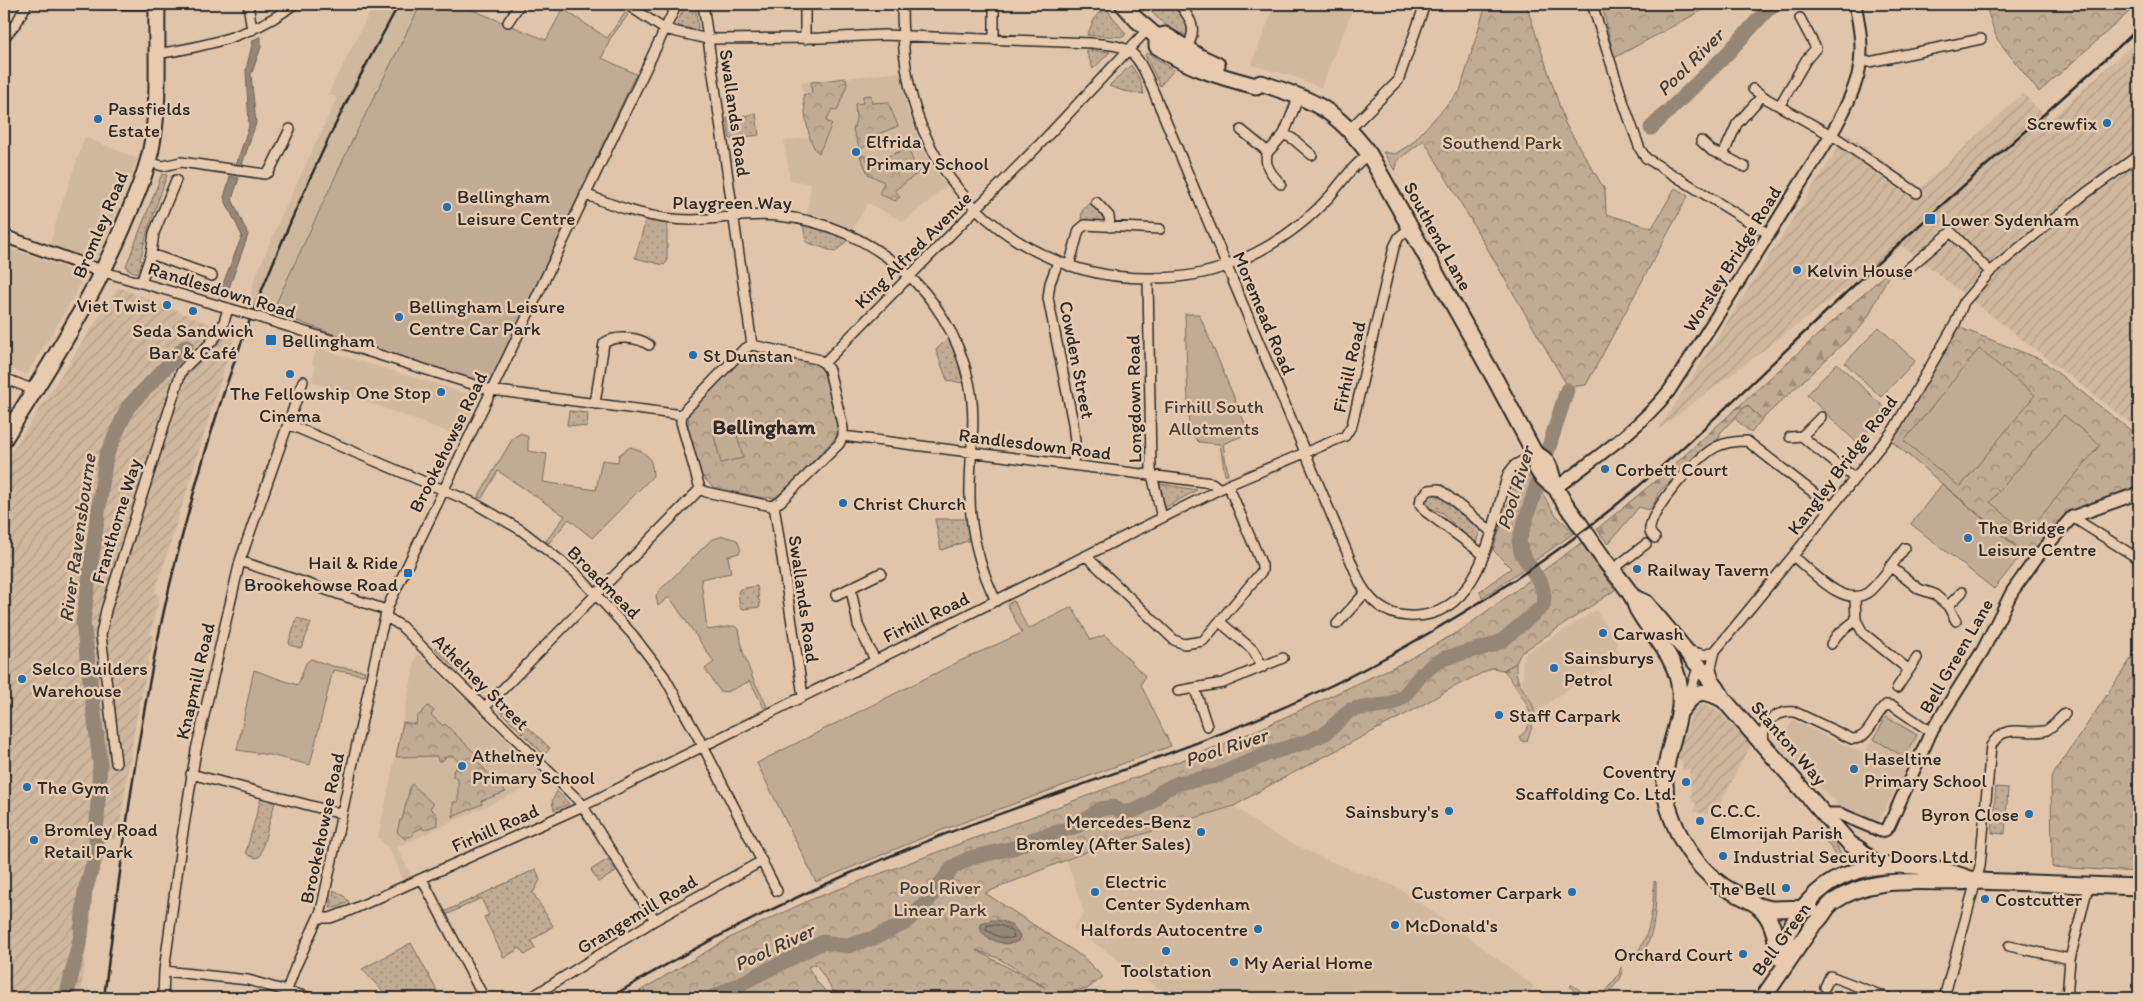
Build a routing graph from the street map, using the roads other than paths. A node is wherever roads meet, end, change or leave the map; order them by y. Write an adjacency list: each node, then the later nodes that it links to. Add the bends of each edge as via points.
1 (27, 4): 24 (street)
2 (101, 4): 3 (street)
3 (156, 4): 31 (main road, Bromley Road)
4 (248, 4): 21 (street)
5 (294, 4): 21 (street)
6 (520, 4): 19 (street)
7 (626, 4): 20 (street)
8 (677, 4): 20 (street, Brookehowse Road)
9 (703, 4): 26 (street, Swallands Road)
10 (805, 4): 25 (street)
11 (902, 4): 23 (street)
12 (994, 4): 27 (street)
13 (1123, 4): 22 (main road, Southend Lane)
14 (1179, 4): 29 (street, via 1193,29)
15 (1425, 4): 39 (street, via 1398,81)
16 (1592, 4): 61 (street, via 1625,107 1646,158)
17 (1855, 4): 32 (street, Worsley Bridge Road)
18 (1800, 18): 37 (street, via 1816,48)
19 (508, 22)
20 (664, 29): 26 (street); 54 (street, Brookehowse Road)
21 (252, 30): 31 (street)
22 (1152, 33): 29 (main road, Southend Lane, via 1165,35); 30 (street, King Alfred Avenue); 33 (main road, Southend Lane, via 1157,46 1188,64 1256,86)
23 (902, 35): 25 (street); 27 (street); 56 (street, via 909,88 923,131 945,171)
24 (4, 38)
25 (805, 38): 26 (street)
26 (708, 39): 57 (street, Swallands Road)
27 (994, 39): 30 (street, via 1105,44)
28 (1981, 39): 32 (street)
29 (1186, 49): 33 (main road, Southend Lane, via 1219,66 1259,78)
30 (1128, 50): 56 (street, King Alfred Avenue); 66 (street, Moremead Road, via 1141,64)
31 (156, 54): 49 (main road, Bromley Road, via 154,132)
32 (1861, 62): 42 (street, Worsley Bridge Road, via 1849,100)
33 (1261, 83): 35 (main road, Southend Lane)
34 (1753, 89): 36 (street)
35 (1299, 96): 39 (main road, Southend Lane, via 1326,110); 41 (street)
36 (1762, 96): 37 (street); 47 (street, via 1737,124)
37 (1780, 105): 42 (street)
38 (290, 129): 49 (street, via 269,172 265,174 181,162 163,166)
39 (1350, 129): 45 (main road, Southend Lane)
40 (1241, 130): 44 (street)
41 (1284, 134): 44 (street); 46 (street)
42 (1830, 134): 53 (street); 61 (street, Worsley Bridge Road)
43 (1701, 141): 47 (street, via 1712,151)
44 (1268, 152): 52 (street, via 1266,160 1271,174)
45 (1369, 154): 59 (main road, Southend Lane); 66 (street, via 1295,229)
46 (1312, 155)
47 (1723, 155): 50 (street)
48 (2139, 155): 69 (street, Kangley Bridge Road, via 2086,193)
49 (148, 162): 67 (main road, Bromley Road)
50 (1745, 167)
51 (176, 180): 63 (street, via 154,233)
52 (1281, 184)
53 (1918, 193)
54 (585, 194): 57 (street, Playgreen Way, via 617,207 658,217 689,220); 81 (street, Brookehowse Road)
55 (1096, 202): 58 (street, via 1109,216)
56 (976, 209): 64 (street, via 1015,241); 71 (street, King Alfred Avenue)
57 (733, 216): 71 (street, Playgreen Way, via 791,217 836,228 881,252); 76 (street, Swallands Road)
58 (1110, 227): 60 (street); 65 (street, via 1089,225 1080,230)
59 (1410, 228): 91 (street, Firhill Road, via 1394,246 1350,430 1345,436); 92 (main road, Southend Lane)
60 (1160, 229)
61 (1769, 234): 96 (street, Worsley Bridge Road, via 1659,404 1619,440)
62 (4, 236): 67 (street)
63 (151, 254): 70 (street); 73 (street)
64 (1058, 262): 65 (street); 93 (street, Cowden Street, via 1048,298 1074,423)
65 (1069, 266): 72 (street, via 1106,276)
66 (1227, 266): 72 (street, via 1194,274); 91 (street, Moremead Road)
67 (104, 272): 73 (street, Randlesdown Road); 80 (main road, Bromley Road)
68 (1904, 272): 69 (street, via 1951,232)
69 (1990, 272): 95 (street, Kangley Bridge Road, via 1964,302 1955,324 1894,429)
70 (212, 276)
71 (910, 276): 77 (street, King Alfred Avenue); 90 (street, Playgreen Way, via 943,316 964,364 974,424)
72 (1148, 278): 94 (street, Longdown Road)
73 (141, 283): 74 (street, Randlesdown Road)
74 (228, 308): 81 (street, Randlesdown Road, bridge); 152 (street, Franthorne Way, via 222,328 181,372 106,610 101,635)
75 (649, 345): 82 (street, via 636,338 612,339 604,343)
76 (752, 345): 77 (street, via 817,358); 83 (street)
77 (824, 363): 86 (street, via 829,370)
78 (4, 378): 80 (street)
79 (303, 381): 85 (street, Knapmill Road)
80 (34, 390): 89 (main road, Bromley Road)
81 (491, 390): 82 (street, Randlesdown Road); 99 (street, Brookehowse Road)
82 (594, 404): 83 (street, Randlesdown Road)
83 (682, 415): 98 (street, via 681,422)
84 (1821, 417): 87 (street)
85 (288, 424): 99 (street, Broadmead); 113 (street, Knapmill Road)
86 (843, 436): 90 (street, Randlesdown Road); 101 (street, via 839,444)
87 (1802, 436): 88 (street); 95 (street)
88 (1790, 438)
89 (4, 439)
90 (971, 452): 93 (street, Randlesdown Road); 124 (street, Playgreen Way, via 972,529 982,568)
91 (1306, 452): 97 (street, Firhill Road); 118 (street, Moremead Road)
92 (1534, 459): 96 (main road, Southend Lane); 105 (street, Moremead Road, via 1515,466 1508,474)
93 (1073, 465): 94 (street, Randlesdown Road)
94 (1152, 475): 97 (street, Randlesdown Road); 104 (street, Longdown Road)
95 (1854, 478): 102 (street, Kangley Bridge Road)
96 (1549, 484): 115 (main road, Southend Lane)
97 (1224, 487): 104 (street, Firhill Road); 129 (street, via 1262,570)
98 (700, 488): 101 (street, via 742,501); 120 (street)
99 (443, 489): 120 (street, Broadmead, via 521,530 563,562); 126 (street, Brookehowse Road)
100 (2139, 493): 103 (street, Bell Green Lane)
101 (774, 505): 143 (street, Swallands Road)
102 (1832, 507): 106 (street, via 1747,441 1734,441 1715,448 1676,485 1650,527); 111 (street, Kangley Bridge Road)
103 (2072, 517): 112 (street); 149 (street, Bell Green Lane, via 2012,592 1983,650)
104 (1162, 518): 110 (street, Firhill Road)
105 (1492, 532): 109 (street, Moremead Road); 109 (street, via 1439,489 1429,490 1421,498 1420,504 1426,512)
106 (1654, 538)
107 (1646, 544): 115 (street)
108 (1905, 548): 114 (street)
109 (1484, 555): 118 (street, Moremead Road, via 1466,590 1429,614 1412,616 1390,612)
110 (1086, 556): 124 (street, Firhill Road); 129 (street, via 1178,643 1203,641)
111 (1793, 556): 123 (street, via 1839,594); 132 (street, Kangley Bridge Road)
112 (2139, 559)
113 (240, 561): 126 (street, Athelney Street); 153 (street, Knapmill Road)
114 (1890, 566): 123 (street, via 1869,592); 125 (street)
115 (1612, 570): 122 (main road, Southend Lane)
116 (881, 573): 117 (street)
117 (851, 589): 121 (street); 135 (street, via 858,625)
118 (1366, 592): 130 (street)
119 (1962, 592): 125 (street)
120 (597, 594): 145 (street); 151 (street, Broadmead, via 658,669)
121 (836, 595)
122 (1633, 597): 136 (main road, Southend Lane, via 1646,603 1674,638); 146 (main road, Southend Lane, via 1638,611 1663,644 1676,672 1681,695)
123 (1855, 598): 127 (street)
124 (996, 601): 135 (street, Firhill Road)
125 (1948, 606): 128 (street)
126 (386, 613): 145 (street, Athelney Street); 155 (street, Brookehowse Road)
127 (1856, 620): 131 (street); 138 (street, via 1863,633)
128 (1956, 621)
129 (1220, 622): 137 (street, via 1253,650)
130 (1337, 624)
131 (1831, 644)
132 (1715, 651): 136 (street, Kangley Bridge Road); 139 (street, via 1711,668)
133 (1283, 658): 137 (street)
134 (1917, 658): 138 (street)
135 (875, 660): 143 (street, Firhill Road)
136 (1703, 661): 139 (main road, Stanton Way); 146 (street, Southend Lane)
137 (1263, 666): 141 (street, via 1223,684)
138 (1910, 670): 140 (street)
139 (1716, 687): 144 (main road, Stanton Way)
140 (1897, 688)
141 (1195, 689): 142 (street); 148 (street)
142 (1178, 691)
143 (803, 696): 151 (street, Firhill Road)
144 (1724, 700): 146 (main road, Southend Lane, via 1702,691 1692,696); 150 (main road, Stanton Way)
145 (484, 708): 154 (street, Athelney Street)
146 (1679, 713): 168 (main road, Southend Lane, via 1664,775 1674,821 1686,847 1706,872)
147 (2065, 714): 162 (street, via 2049,729 2008,731 1991,746)
148 (1207, 726)
149 (1932, 732): 150 (street, via 1894,706 1886,705 1880,710 1858,740 1787,711 1771,719 1763,729); 156 (street, Bell Green Lane, via 1885,830 1840,814)
150 (1765, 744): 156 (main road, Stanton Way)
151 (703, 746): 154 (street, Firhill Road); 158 (street, Broadmead)
152 (116, 763)
153 (191, 774): 155 (street); 175 (street, Knapmill Road)
154 (583, 806): 161 (street, Firhill Road); 171 (street, Athelney Street)
155 (342, 814): 170 (street, Brookehowse Road)
156 (1824, 814): 157 (main road, Stanton Way)
157 (1850, 844): 159 (main road, Stanton Way); 160 (main road, Stanton Way)
158 (762, 861): 166 (street, Broadmead); 171 (street, Grangemill Road)
159 (1878, 866): 160 (main road); 162 (main road, via 1911,865 1950,871)
160 (1856, 872): 165 (main road, Stanton Way); 169 (main road, via 1830,883)
161 (422, 879): 170 (street, Firhill Road, via 342,914); 183 (street)
162 (1976, 881): 163 (main road); 165 (main road, via 1896,882); 178 (street)
163 (2088, 886): 164 (main road); 174 (street)
164 (2139, 887)
165 (1860, 888): 167 (main road)
166 (777, 891)
167 (1831, 903): 169 (main road, Southend Lane); 179 (main road, Bell Green)
168 (1758, 906): 169 (main road, Southend Lane); 173 (main road, Southend Lane, via 1766,914 1777,938)
169 (1802, 909): 173 (main road)
170 (319, 918): 177 (street, Brookehowse Road, via 299,957)
171 (655, 920): 184 (street, Grangemill Road)
172 (2009, 946): 174 (street)
173 (1778, 957): 179 (main road)
174 (2070, 959): 186 (street)
175 (164, 971): 177 (street, via 248,980); 181 (street, Knapmill Road)
176 (1826, 987): 180 (street, via 1830,976)
177 (286, 994): 182 (street)
178 (1945, 994)
179 (1765, 995)
180 (1866, 995): 185 (street)
181 (163, 998)
182 (311, 998)
183 (484, 998)
184 (530, 998)
185 (1888, 998)
186 (2067, 998)

